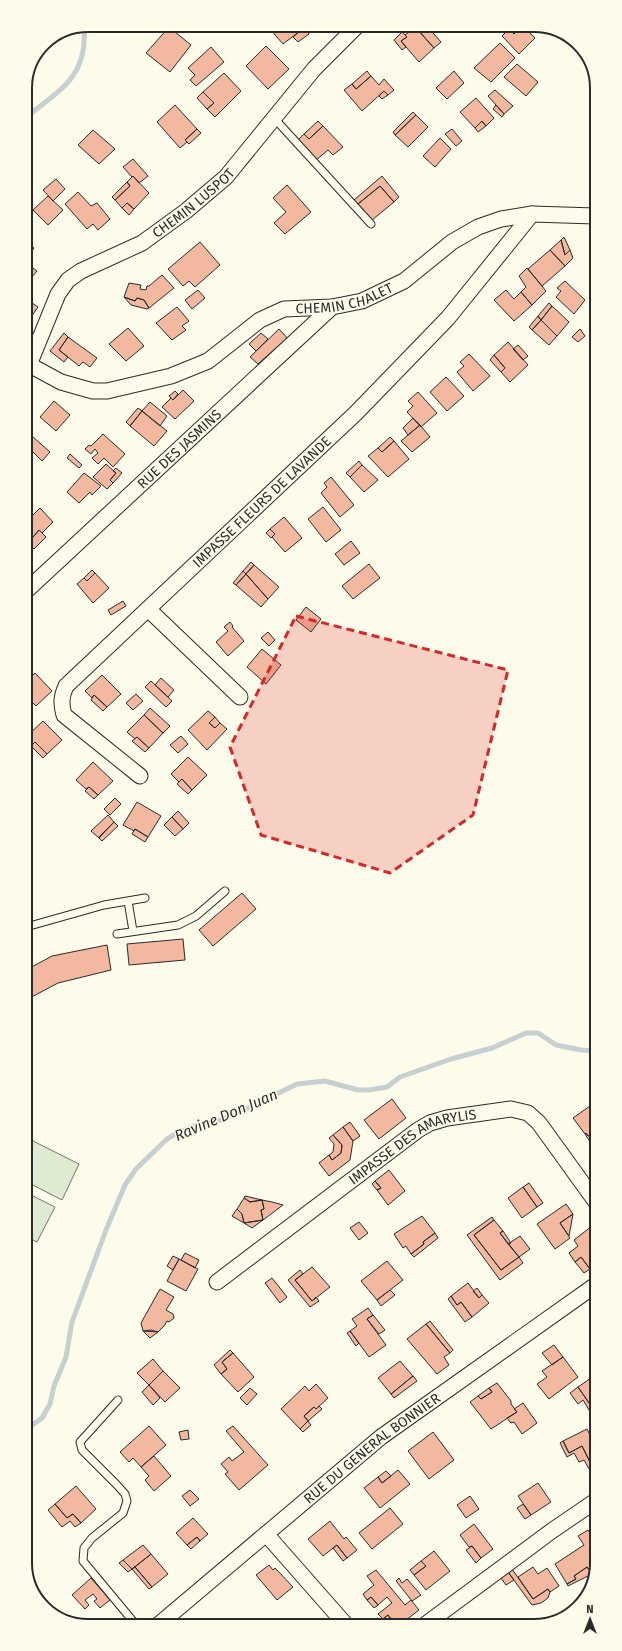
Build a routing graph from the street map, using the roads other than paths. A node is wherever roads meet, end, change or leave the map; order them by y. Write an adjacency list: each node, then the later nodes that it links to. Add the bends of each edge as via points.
1 (351, 32): 2 (street, CHEMIN LUSPOT, via 314,69)
2 (274, 118): 5 (lane); 7 (street, CHEMIN LUSPOT, via 226,177 186,211 142,242 68,280 58,294)
3 (532, 214): 4 (street, CHEMIN CHALET); 6 (street, CHEMIN CHALET, via 501,219 478,227 452,242 404,281 362,301); 10 (street, IMPASSE FLEURS DE LAVANDE, via 448,318 356,413)
4 (590, 216)
5 (371, 224)
6 (332, 307): 8 (street, CHEMIN CHALET, via 284,309 260,320 208,361 171,376 108,391 93,391 61,382); 9 (street, RUE DES JASMINS)
7 (32, 353)
8 (32, 367)
9 (32, 585)
10 (148, 609): 11 (street); 12 (street, IMPASSE FLEURS DE LAVANDE, via 66,686 62,696 64,715)
11 (240, 697)
12 (140, 776)
13 (224, 891): 17 (lane, via 196,916 178,925)
14 (145, 898): 15 (lane)
15 (128, 901): 16 (lane, via 104,905); 17 (lane)
16 (32, 925)
17 (133, 931): 18 (lane)
18 (117, 934)
19 (590, 1194): 20 (street, IMPASSE DES AMARYLIS, via 539,1123 528,1113 511,1109 446,1118 418,1130)
20 (217, 1282)
21 (590, 1289): 24 (street, RUE DU GENERAL BONNIER, via 381,1437)
22 (118, 1400): 25 (lane, via 80,1442 82,1450 117,1484 127,1501 123,1513 92,1538 84,1548 83,1561)
23 (590, 1505): 28 (street)
24 (266, 1534): 26 (street, RUE DU GENERAL BONNIER); 27 (street)
25 (131, 1619)
26 (165, 1619)
27 (341, 1619)
28 (433, 1619)

